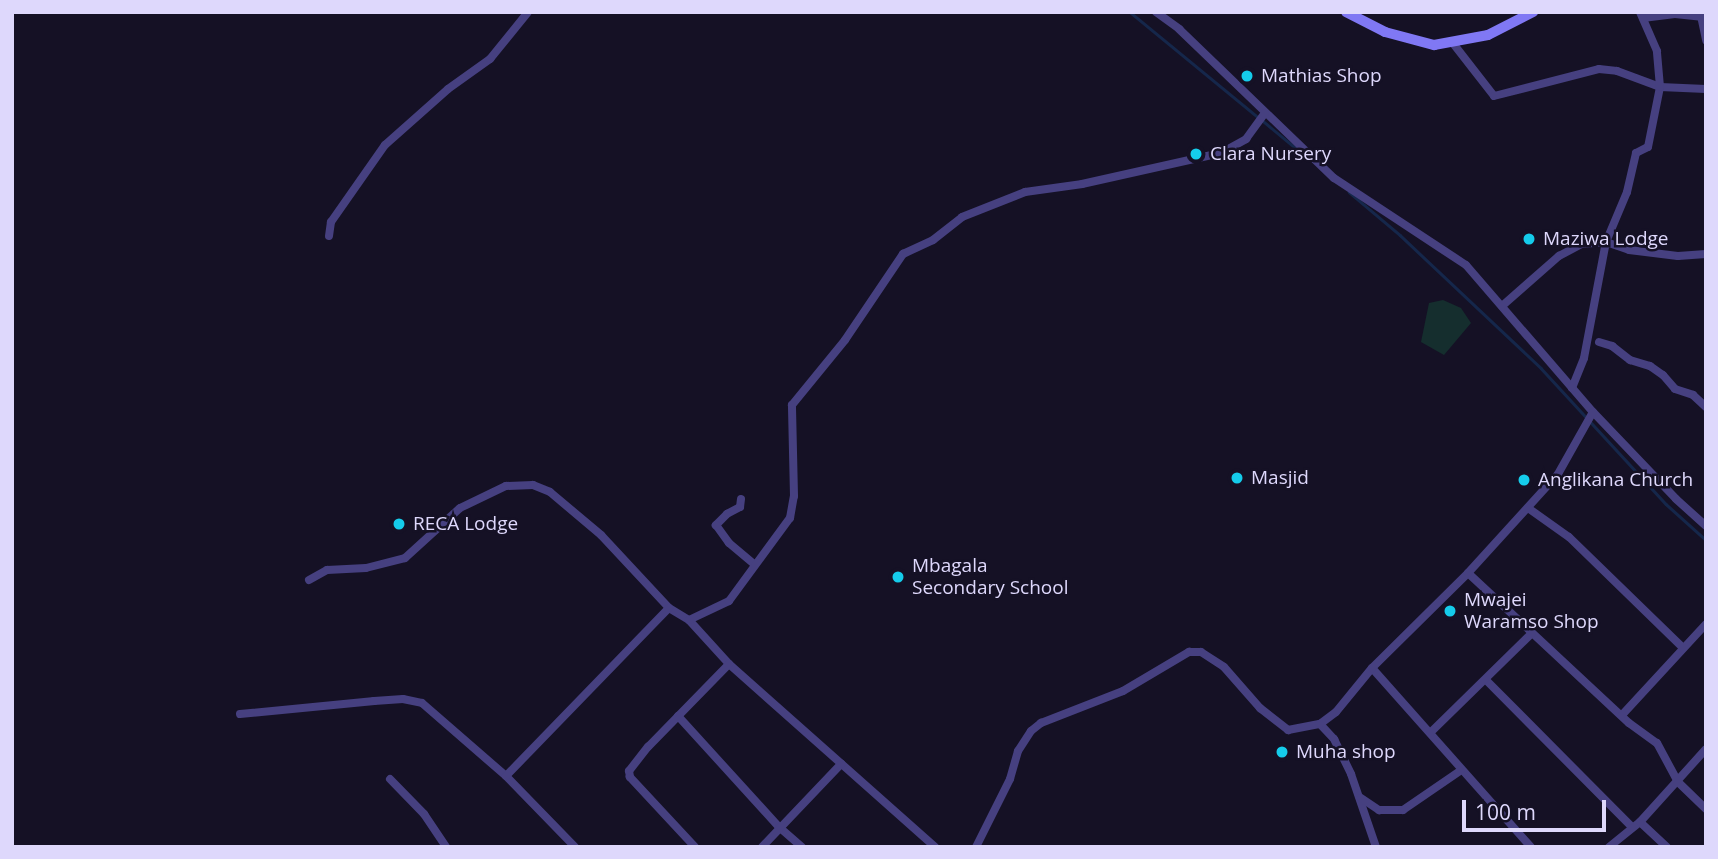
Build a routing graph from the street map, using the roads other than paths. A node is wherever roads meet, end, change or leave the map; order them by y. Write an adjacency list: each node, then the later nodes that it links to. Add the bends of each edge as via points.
1 (528, 12): 12 (street, via 490,59 385,145 331,222)
2 (1156, 12): 11 (street)
3 (1346, 12): 8 (street, via 1412,41)
4 (1533, 12): 8 (street, via 1488,35)
5 (1641, 15): 6 (street); 9 (street, via 1657,50)
6 (1703, 16): 7 (street)
7 (1706, 40)
8 (1452, 42): 9 (street, via 1494,96 1600,69)
9 (1660, 87): 10 (street); 13 (street, via 1648,147 1635,155 1627,192)
10 (1706, 89)
11 (1265, 113): 15 (street, via 1334,178 1466,265); 23 (street, via 1246,139 1221,153 1025,192 962,217 933,240 903,254 845,340 792,405 794,496 790,518)
12 (329, 236)
13 (1606, 242): 14 (street, via 1652,253); 15 (street, via 1570,249); 17 (street, via 1584,358)
14 (1706, 254)
15 (1502, 306): 17 (street)
16 (1599, 342): 18 (street, via 1650,366 1675,389 1693,395)
17 (1572, 388): 19 (street)
18 (1706, 407)
19 (1593, 412): 21 (street, via 1558,474); 22 (street)
20 (741, 499): 23 (street, via 740,507 716,525)
21 (1528, 508): 24 (street); 30 (street, via 1569,537)
22 (1706, 526)
23 (754, 564): 27 (street, via 729,601)
24 (1468, 573): 29 (street); 32 (street)
25 (309, 580): 26 (street, via 327,570 366,568 405,558 460,508 523,483 550,492 575,513)
26 (669, 608): 27 (street); 42 (street)
27 (689, 620): 31 (street)
28 (1706, 624): 30 (street)
29 (1532, 633): 33 (street); 35 (street)
30 (1682, 647): 35 (street)
31 (729, 664): 36 (street); 40 (street)
32 (1372, 668): 37 (street, via 1336,712); 38 (street)
33 (1486, 680): 38 (street); 47 (street)
34 (240, 714): 42 (street, via 413,700 430,708)
35 (1622, 715): 44 (street, via 1657,743)
36 (678, 716): 48 (street); 51 (street, via 633,765 630,778)
37 (1320, 724): 45 (street, via 1334,739); 55 (street, via 1288,730 1260,708 1224,667 1201,652 1189,652 1123,691 1031,731)
38 (1431, 732): 41 (street)
39 (1706, 749): 44 (street)
40 (841, 765): 48 (street); 54 (street)
41 (1460, 771): 45 (street, via 1403,810 1379,810); 57 (street)
42 (506, 776): 50 (street)
43 (390, 779): 49 (street, via 424,814)
44 (1678, 782): 46 (street); 47 (street)
45 (1361, 798): 56 (street)
46 (1706, 809)
47 (1636, 824): 58 (street); 59 (street)
48 (779, 827): 52 (street); 53 (street)
49 (446, 847)
50 (575, 847)
51 (695, 847)
52 (762, 847)
53 (802, 847)
54 (935, 847)
55 (976, 847)
56 (1376, 847)
57 (1531, 847)
58 (1609, 847)
59 (1667, 847)

